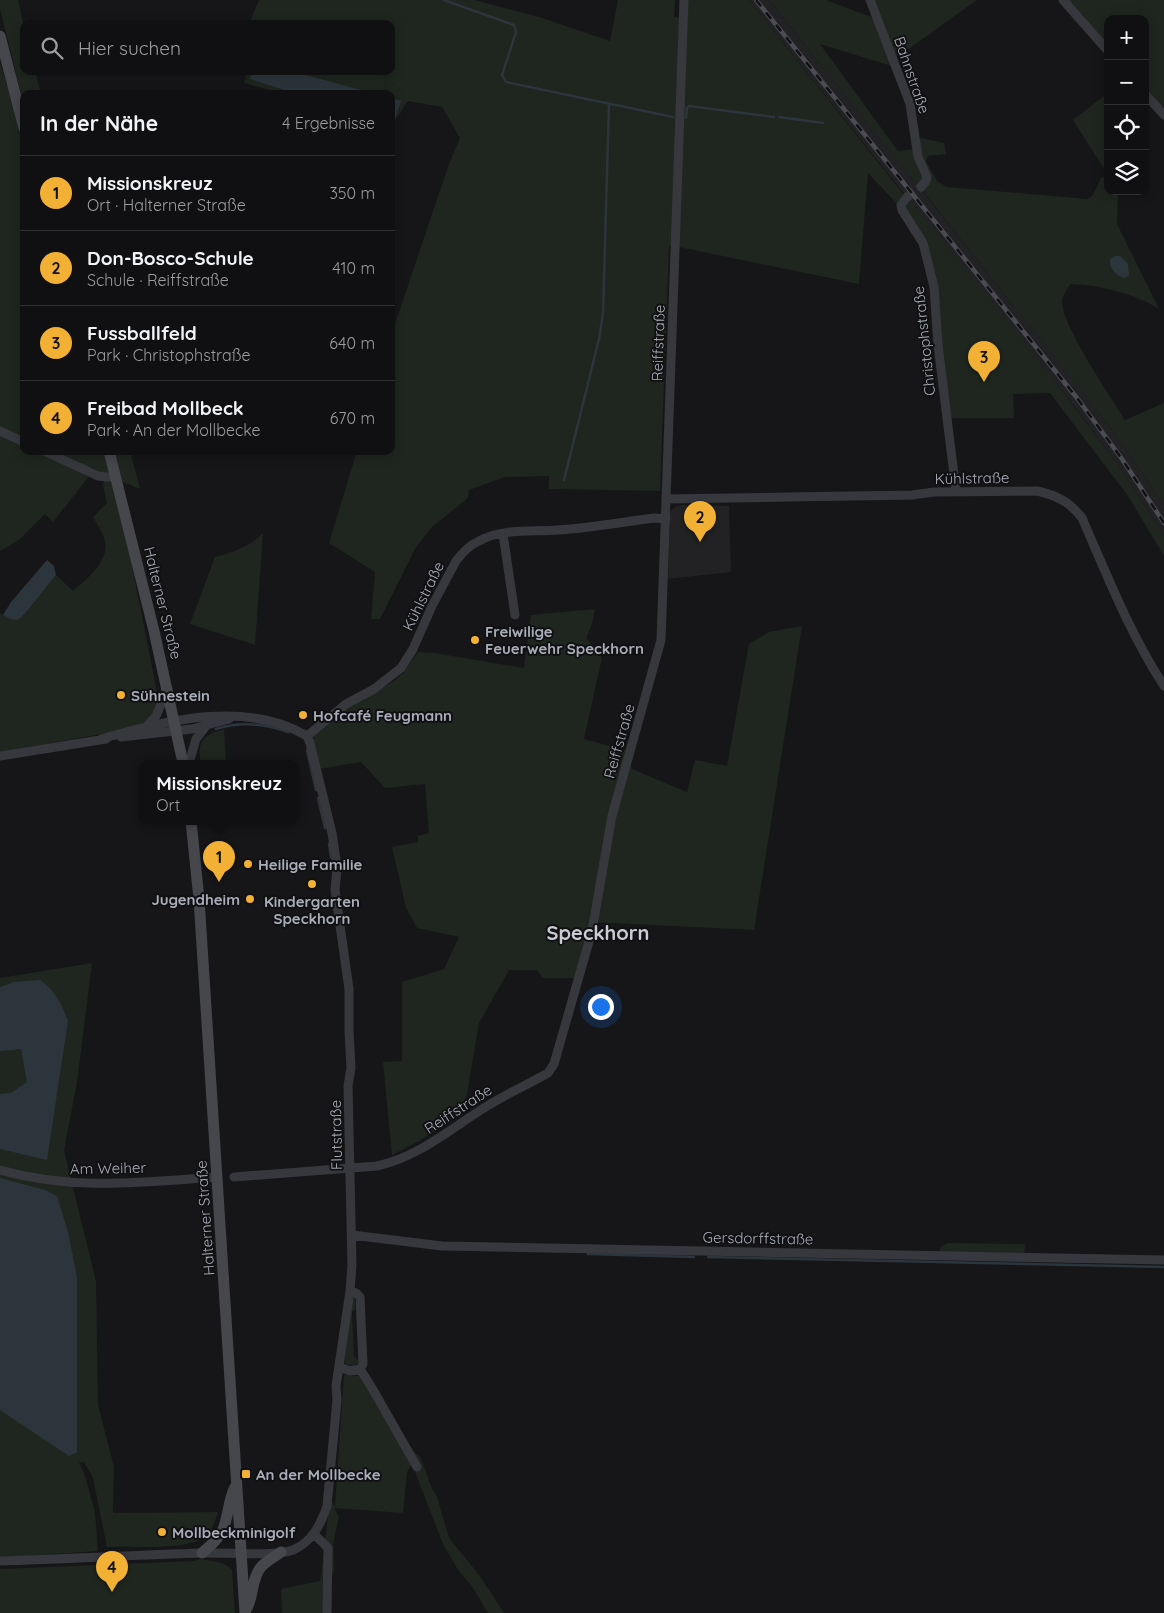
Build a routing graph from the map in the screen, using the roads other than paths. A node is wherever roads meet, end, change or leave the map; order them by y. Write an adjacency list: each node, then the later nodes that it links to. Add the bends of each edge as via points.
1 (684, 0): 17 (street, Reiffstraße)
2 (870, 0): 9 (street, Bahnstraße, via 910,104 918,157 927,177)
3 (1062, 0): 5 (street)
4 (0, 36): 7 (main road)
5 (1104, 47)
6 (1149, 98): 8 (street)
7 (20, 113)
8 (1164, 115)
9 (921, 187)
10 (907, 197): 16 (street, Christophstraße, via 901,205 902,210 923,243 934,288)
11 (0, 432): 12 (street)
12 (20, 440)
13 (53, 455): 15 (street, via 98,476)
14 (110, 455): 15 (main road, Halterner Straße)
15 (116, 478): 22 (main road, Halterner Straße)
16 (956, 491): 17 (street, Kühlstraße, via 903,495); 21 (street, Kühlstraße, via 1037,491 1065,500 1076,510 1142,652)
17 (666, 499): 18 (street, Reiffstraße)
18 (666, 519): 19 (street, Kühlstraße); 33 (street, Reiffstraße, via 661,640 612,816 592,931 554,1064 548,1073 485,1107 422,1150 394,1162)
19 (503, 534): 20 (street); 27 (street, Kühlstraße, via 479,541 456,561 401,668 374,689 346,704)
20 (516, 615)
21 (1164, 686)
22 (168, 689): 24 (street, via 156,716); 25 (main road, Halterner Straße)
23 (236, 717): 25 (street, via 224,715); 26 (street); 27 (street, via 276,723)
24 (147, 726): 25 (street); 28 (street)
25 (176, 726): 26 (street); 28 (street); 30 (main road, Halterner Straße)
26 (206, 726): 31 (street, via 196,739)
27 (307, 736): 33 (street, Flutstraße, via 334,842 335,890 349,988)
28 (101, 739): 29 (street)
29 (0, 756)
30 (182, 760)
31 (190, 760)
32 (191, 825): 35 (main road, Halterner Straße, via 200,909)
33 (350, 1168): 36 (street, Reiffstraße); 37 (street, Flutstraße)
34 (0, 1170): 35 (street, Am Weiher, via 55,1182 102,1184)
35 (212, 1177): 43 (main road, Halterner Straße)
36 (234, 1177)
37 (352, 1234): 38 (street, Gersdorffstraße, via 442,1246); 39 (street, Flutstraße)
38 (1164, 1260)
39 (350, 1291): 40 (street, Flutstraße); 41 (street, via 360,1297 363,1364)
40 (339, 1367): 41 (street, via 350,1371); 44 (street, Flutstraße, via 327,1506)
41 (360, 1369): 42 (street)
42 (417, 1467)
43 (236, 1485): 46 (main road, via 230,1496 223,1529 215,1542); 47 (main road, Halterner Straße)
44 (314, 1534): 45 (street, Flutstraße, via 294,1550); 50 (street, via 328,1548)
45 (280, 1552): 47 (street, Flutstraße); 49 (main road, via 260,1568 251,1603)
46 (202, 1553): 47 (street); 48 (street)
47 (241, 1553): 49 (main road, Halterner Straße)
48 (0, 1561)
49 (245, 1612)
50 (327, 1613)

